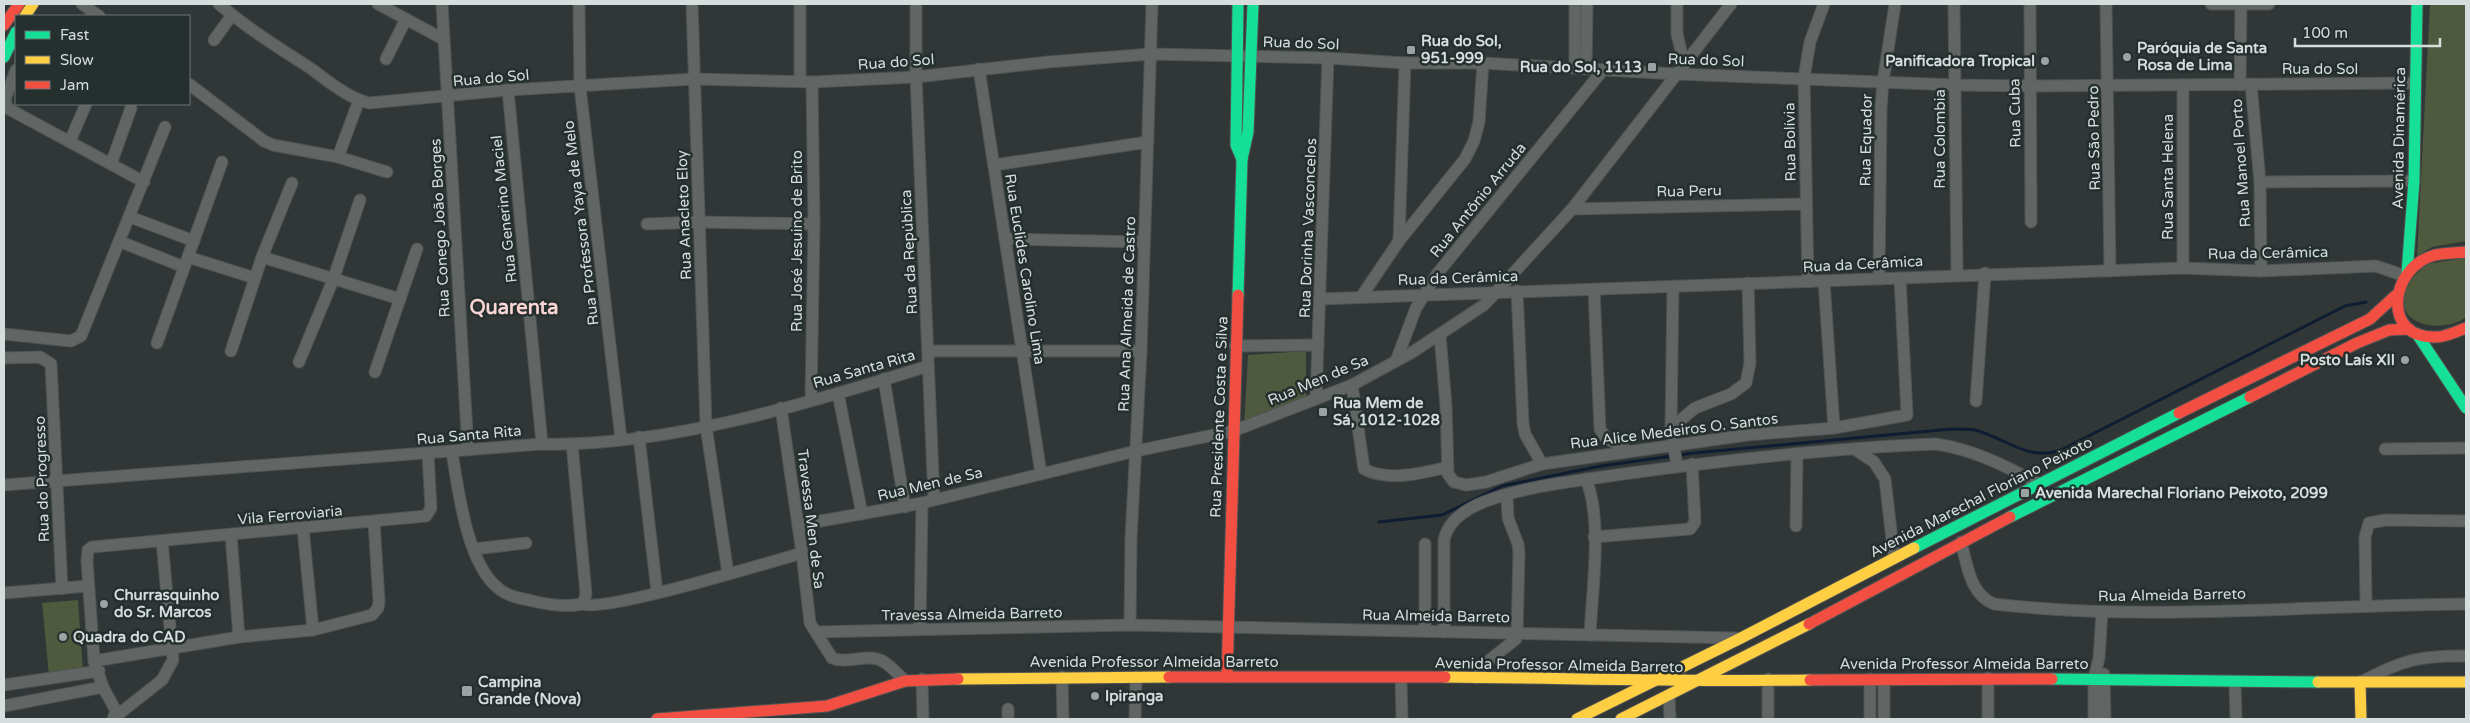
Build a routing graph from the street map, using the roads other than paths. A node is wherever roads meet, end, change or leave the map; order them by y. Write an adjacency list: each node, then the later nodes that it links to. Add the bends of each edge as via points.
1 (19, 4): 31 (main road)
2 (33, 4): 27 (main road)
3 (82, 4): 28 (street)
4 (219, 4): 29 (street, Rua do Sol)
5 (378, 4): 30 (street)
6 (442, 4): 33 (street, Rua Conego João Borges)
7 (579, 4): 61 (street, Rua Professora Yaya de Melo)
8 (692, 4): 51 (street, Rua Anacleto Eloy)
9 (800, 4): 52 (street, Rua José Jesuino de Brito)
10 (916, 4): 49 (street, Rua da República)
11 (1152, 4): 35 (street, Rua Ana Almeida de Castro)
12 (1238, 4): 36 (main road, Rua Presidente Costa e Silva)
13 (1253, 4): 37 (main road, Rua Presidente Costa e Silva)
14 (1575, 4): 45 (street)
15 (1587, 4): 45 (street)
16 (1677, 4): 43 (street, via 1677,34)
17 (1731, 4): 43 (street, Rua Men de Sa)
18 (1824, 4): 50 (street, Rua Bolívia, via 1810,42)
19 (1895, 4): 53 (street, Rua Equador)
20 (1954, 4): 57 (street, Rua Colombia)
21 (2030, 4): 58 (street, Rua Cuba)
22 (2106, 4): 59 (street, Rua São Pedro)
23 (2211, 4): 24 (street)
24 (2241, 4): 25 (street); 55 (street, Rua Manoel Porto)
25 (2268, 4)
26 (2417, 4): 54 (main road, Avenida Dinamérica)
27 (26, 15)
28 (98, 15)
29 (232, 15): 34 (street); 64 (street, Rua do Sol)
30 (406, 19): 33 (street); 40 (street)
31 (4, 25)
32 (15, 34): 38 (main road)
33 (443, 39): 63 (street, Rua Conego João Borges)
34 (214, 40)
35 (1151, 54): 36 (street, Rua do Sol); 44 (street, Rua do Sol); 69 (street, Rua Ana Almeida de Castro)
36 (1237, 56): 37 (street, Rua do Sol); 71 (main road, Rua Presidente Costa e Silva, via 1236,144)
37 (1252, 56): 39 (street, Rua do Sol); 71 (main road, Rua Presidente Costa e Silva, via 1246,148)
38 (4, 57)
39 (1328, 58): 41 (street, Rua do Sol); 118 (street, Rua Dorinha Vasconcelos)
40 (386, 59)
41 (1405, 63): 42 (street, Rua do Sol); 90 (street)
42 (1483, 63): 45 (street, Rua do Sol); 90 (street, via 1479,122 1474,141 1449,182)
43 (1684, 64): 48 (street, Rua Men de Sa)
44 (979, 69): 49 (street, Rua do Sol); 74 (street, Rua Euclides Carolino Lima)
45 (1581, 69): 46 (street, Rua do Sol)
46 (1602, 70): 48 (street, Rua do Sol); 114 (street, Rua Antônio Arruda)
47 (15, 72): 68 (street, via 6,93 5,106)
48 (1676, 74): 50 (street, Rua do Sol); 82 (street, Rua Men de Sa)
49 (916, 77): 52 (street, Rua do Sol); 129 (street, Rua da República)
50 (1804, 78): 53 (street, Rua do Sol); 81 (street, Rua Bolívia)
51 (694, 79): 52 (street, Rua do Sol); 61 (street, Rua do Sol); 84 (street, Rua Anacleto Eloy)
52 (806, 82): 87 (street, Rua José Jesuino de Brito)
53 (1882, 82): 57 (street, Rua do Sol); 105 (street, Rua Equador)
54 (2415, 83): 55 (street, Rua do Sol); 76 (main road, Avenida Dinamérica)
55 (2246, 84): 60 (street, Rua do Sol); 78 (street, Rua Manoel Porto)
56 (190, 85): 70 (street, via 272,145)
57 (1955, 85): 58 (street, Rua do Sol); 100 (street, Rua Colombia)
58 (2030, 86): 59 (street, Rua do Sol); 85 (street, Rua Cuba)
59 (2108, 86): 60 (street, Rua do Sol); 98 (street, Rua São Pedro)
60 (2183, 86): 97 (street, Rua Santa Helena)
61 (580, 87): 62 (street, Rua do Sol); 150 (street, Rua Professora Yaya de Melo)
62 (508, 90): 63 (street, Rua do Sol); 151 (street, Rua Generino Maciel)
63 (447, 97): 64 (street, Rua do Sol, via 369,103); 155 (street, Rua Conego João Borges)
64 (359, 100): 70 (street)
65 (86, 105): 68 (street)
66 (131, 108): 73 (street)
67 (165, 127): 77 (street)
68 (70, 141): 73 (street)
69 (1148, 142): 74 (street); 92 (street, Rua Ana Almeida de Castro)
70 (338, 157): 75 (street)
71 (1242, 159): 126 (main road, Rua Presidente Costa e Silva)
72 (222, 162): 89 (street)
73 (111, 164): 77 (street)
74 (994, 165): 88 (street, Rua Euclides Carolino Lima)
75 (387, 172)
76 (2414, 181): 78 (street); 102 (main road, Avenida Dinamérica)
77 (144, 182): 83 (street)
78 (2260, 182): 99 (street, Rua Manoel Porto)
79 (292, 183): 95 (street)
80 (360, 200): 106 (street)
81 (1806, 204): 82 (street, Rua Peru); 108 (street, Rua Bolívia)
82 (1572, 209): 112 (street, Rua Men de Sa)
83 (130, 217): 89 (street); 91 (street)
84 (699, 222): 86 (street); 87 (street); 145 (street, Rua Anacleto Eloy)
85 (2032, 222)
86 (647, 224)
87 (814, 224): 141 (street, Rua José Jesuino de Brito)
88 (1005, 239): 92 (street); 127 (street, Rua Euclides Carolino Lima)
89 (194, 241): 96 (street)
90 (1399, 241): 116 (street)
91 (121, 242): 96 (street); 123 (street, via 82,336 71,341)
92 (1144, 242): 130 (street, Rua Ana Almeida de Castro)
93 (417, 249): 117 (street)
94 (2466, 252): 102 (main road, via 2445,252 2429,258)
95 (262, 257): 103 (street); 106 (street)
96 (186, 262): 103 (street); 124 (street)
97 (2183, 268): 98 (street, Rua da Cerâmica); 99 (street, Rua da Cerâmica)
98 (2110, 271): 101 (street, Rua da Cerâmica)
99 (2261, 271): 102 (street, Rua da Cerâmica, via 2376,266)
100 (1957, 274): 101 (street, Rua da Cerâmica); 104 (street, Rua da Cerâmica)
101 (1985, 274): 142 (street)
102 (2406, 275): 115 (main road)
103 (255, 278): 128 (street)
104 (1900, 278): 105 (street, Rua da Cerâmica); 147 (street, Rua Alice Medeiros O. Santos, via 1907,415)
105 (1879, 279): 107 (street, Rua da Cerâmica)
106 (333, 280): 117 (street); 134 (street)
107 (1824, 281): 108 (street, Rua da Cerâmica); 147 (street)
108 (1808, 282): 109 (street, Rua da Cerâmica)
109 (1748, 283): 110 (street, Rua da Cerâmica); 146 (street, via 1750,363 1746,383 1730,394 1695,408)
110 (1673, 286): 111 (street, Rua da Cerâmica); 146 (street)
111 (1594, 289): 113 (street, Rua da Cerâmica); 158 (street, via 1600,429)
112 (1497, 291): 113 (street, Rua da Cerâmica); 114 (street, Rua da Cerâmica); 122 (street, Rua Men de Sa, via 1484,305)
113 (1517, 291): 163 (street, via 1523,423 1525,434)
114 (1424, 294): 116 (street, Rua da Cerâmica); 133 (street, Rua Antônio Arruda)
115 (2395, 296): 120 (main road, via 2397,314); 169 (main road, Avenida Marechal Floriano Peixoto, via 2370,319)
116 (1361, 297): 118 (street, Rua da Cerâmica)
117 (400, 299): 136 (street)
118 (1320, 299): 125 (street, Rua Dorinha Vasconcelos)
119 (2466, 328): 120 (main road, Avenida Marechal Floriano Peixoto, via 2440,336)
120 (2413, 332): 144 (main road); 185 (main road, Avenida Marechal Floriano Peixoto, via 2389,330 2357,343)
121 (4, 334): 123 (street)
122 (1440, 334): 133 (street, Rua Men de Sa); 165 (street)
123 (43, 339): 131 (street)
124 (157, 343)
125 (1318, 345): 126 (street); 140 (street, Rua Dorinha Vasconcelos)
126 (1235, 346): 148 (main road, Rua Presidente Costa e Silva)
127 (1022, 350): 129 (street, Rua Santa Rita); 130 (street, Rua Santa Rita); 166 (street, Rua Euclides Carolino Lima)
128 (231, 351)
129 (928, 351): 135 (street, Rua da República)
130 (1141, 351): 157 (street, Rua Ana Almeida de Castro)
131 (42, 357): 132 (street); 168 (street, Rua do Progresso, via 49,360 52,367)
132 (4, 358)
133 (1396, 361): 138 (street, Rua Men de Sa)
134 (299, 362)
135 (928, 366): 137 (street, Rua Santa Rita); 172 (street, Rua da República)
136 (375, 372)
137 (884, 380): 139 (street, Rua Santa Rita); 174 (street)
138 (1352, 385): 140 (street, Rua Men de Sa); 165 (street, via 1364,468 1402,475)
139 (838, 393): 141 (street, Rua Santa Rita); 175 (street)
140 (1316, 399): 148 (street, Rua Men de Sa)
141 (811, 400): 143 (street, Rua Santa Rita)
142 (1976, 401)
143 (781, 408): 145 (street, Rua Santa Rita); 178 (street, Travessa Men de Sa)
144 (2466, 408)
145 (706, 426): 149 (street, Rua Santa Rita); 190 (street, Rua Anacleto Eloy)
146 (1671, 428): 162 (street)
147 (1834, 428): 162 (street, Rua Alice Medeiros O. Santos, via 1747,435)
148 (1233, 430): 157 (street, Rua Men de Sa); 200 (main road, Rua Presidente Costa e Silva)
149 (639, 437): 150 (street, Rua Santa Rita); 193 (street)
150 (621, 439): 152 (street, Rua Santa Rita)
151 (542, 444): 152 (street, Rua Santa Rita); 155 (street, Rua Santa Rita)
152 (572, 444): 196 (street, via 586,594)
153 (2385, 448): 154 (street)
154 (2466, 448)
155 (468, 450): 159 (street, Rua Santa Rita)
156 (1856, 450): 161 (street, Rua Alice Medeiros O. Santos); 169 (street, Rua Alice Medeiros O. Santos, via 1935,444 1958,447); 189 (street, via 1874,462 1885,479)
157 (1136, 451): 166 (street, Rua Men de Sa); 199 (street, Rua Ana Almeida de Castro)
158 (1628, 451): 162 (street, Rua Alice Medeiros O. Santos); 163 (street, Rua Alice Medeiros O. Santos)
159 (452, 452): 160 (street, Rua Santa Rita); 187 (street, via 462,514)
160 (428, 454): 168 (street, Rua Santa Rita); 177 (street, Vila Ferroviaria, via 430,513 420,518)
161 (1797, 454): 164 (street, Rua Alice Medeiros O. Santos); 179 (street)
162 (1675, 455): 164 (street, Rua Alice Medeiros O. Santos); 167 (street, Rua Alice Medeiros O. Santos)
163 (1542, 464): 165 (street, Rua Alice Medeiros O. Santos, via 1475,484 1459,484)
164 (1692, 464): 182 (street, via 1693,526 1687,530)
165 (1449, 472)
166 (1041, 474): 172 (street, Rua Men de Sa)
167 (1586, 479): 171 (street, Rua Alice Medeiros O. Santos); 182 (street, via 1594,510)
168 (56, 481): 170 (street, Rua Santa Rita); 192 (street, Rua do Progresso)
169 (2038, 483): 189 (main road, Avenida Marechal Floriano Peixoto)
170 (4, 485)
171 (1507, 494): 205 (street, Rua Alice Medeiros O. Santos, via 1468,510 1450,524 1444,540); 206 (street, via 1508,518 1519,553)
172 (934, 499): 173 (street, Rua Men de Sa)
173 (922, 503): 174 (street, Rua Men de Sa); 201 (street)
174 (905, 507): 175 (street, Rua Men de Sa)
175 (862, 514): 178 (street, Rua Men de Sa)
176 (2466, 521): 197 (street, via 2386,520 2369,524 2366,528)
177 (374, 522): 180 (street, Vila Ferroviaria); 202 (street, via 378,608 374,614)
178 (798, 525): 188 (street, Travessa Men de Sa)
179 (1796, 526)
180 (303, 528): 181 (street, Vila Ferroviaria); 202 (street)
181 (231, 535): 183 (street, Vila Ferroviaria); 208 (street)
182 (1594, 537): 207 (street)
183 (162, 541): 191 (street, Vila Ferroviaria, via 92,547 87,554); 210 (street)
184 (526, 542): 187 (street)
185 (1961, 542): 198 (street, Rua Almeida Barreto, via 1975,588 1985,601 2016,607); 226 (main road, Avenida Marechal Floriano Peixoto)
186 (1425, 544): 203 (street)
187 (474, 549): 196 (street, via 485,574 508,595 544,604)
188 (802, 553): 190 (street); 204 (street, Travessa Men de Sa, via 810,623)
189 (1894, 557): 209 (main road, Avenida Marechal Floriano Peixoto)
190 (728, 574): 193 (street)
191 (88, 586): 192 (street); 212 (street)
192 (62, 589): 194 (street)
193 (657, 592): 196 (street, via 600,606)
194 (4, 593)
195 (2466, 604): 197 (street, Rua Almeida Barreto)
196 (580, 605)
197 (2366, 605): 198 (street, Rua Almeida Barreto)
198 (2102, 612): 219 (street)
199 (1130, 625): 200 (street, Rua Almeida Barreto); 201 (street, Travessa Almeida Barreto)
200 (1228, 627): 203 (street, Rua Almeida Barreto); 213 (main road, Rua Presidente Costa e Silva)
201 (920, 629): 204 (street, Travessa Almeida Barreto)
202 (313, 630): 208 (street)
203 (1426, 631): 205 (street, Rua Almeida Barreto)
204 (816, 632): 225 (street, Travessa Men de Sa, via 832,658 884,661)
205 (1444, 632): 206 (street, Rua Almeida Barreto)
206 (1517, 633): 207 (street, Rua Almeida Barreto); 217 (street, via 1516,640 1487,662)
207 (1590, 635): 209 (street, Rua Almeida Barreto)
208 (239, 637): 210 (street)
209 (1741, 638): 221 (main road, Avenida Marechal Floriano Peixoto)
210 (173, 649): 212 (street); 235 (street, via 171,665 162,680)
211 (2466, 656): 228 (street, via 2402,662)
212 (96, 666): 230 (street); 231 (street)
213 (1227, 676): 215 (main road, Avenida Professor Almeida Barreto); 216 (main road, Avenida Professor Almeida Barreto)
214 (1062, 677): 215 (main road, Avenida Professor Almeida Barreto); 220 (main road, Avenida Professor Almeida Barreto); 238 (street)
215 (1136, 677): 239 (street)
216 (1401, 678): 217 (main road, Avenida Professor Almeida Barreto); 240 (street)
217 (1476, 678): 221 (main road, Avenida Professor Almeida Barreto)
218 (1988, 678): 219 (main road, Avenida Professor Almeida Barreto); 224 (main road, Avenida Professor Almeida Barreto); 247 (street)
219 (2100, 678): 227 (main road, Avenida Professor Almeida Barreto); 248 (street); 249 (street)
220 (922, 679): 225 (main road, Avenida Professor Almeida Barreto); 237 (street)
221 (1656, 679): 226 (main road, Avenida Professor Almeida Barreto); 241 (main road, Avenida Marechal Floriano Peixoto)
222 (1768, 679): 223 (main road, Avenida Professor Almeida Barreto); 226 (main road, Avenida Professor Almeida Barreto); 244 (street)
223 (1870, 679): 224 (main road, Avenida Professor Almeida Barreto); 245 (street)
224 (1884, 680): 246 (street)
225 (905, 681): 234 (main road, Avenida Professor Almeida Barreto, via 827,706)
226 (1696, 682): 232 (main road, Avenida Marechal Floriano Peixoto)
227 (2235, 682): 228 (main road, Avenida Professor Almeida Barreto); 250 (street)
228 (2360, 682): 229 (main road, Avenida Professor Almeida Barreto); 251 (main road)
229 (2466, 682)
230 (4, 685)
231 (103, 687): 233 (street); 235 (street, via 116,711)
232 (1669, 696): 242 (main road, Avenida Marechal Floriano Peixoto); 243 (street)
233 (4, 706)
234 (741, 716): 236 (main road, Avenida Professor Almeida Barreto)
235 (114, 718)
236 (657, 719)
237 (923, 719)
238 (1063, 719)
239 (1135, 719)
240 (1402, 719)
241 (1577, 719)
242 (1621, 719)
243 (1670, 719)
244 (1768, 719)
245 (1870, 719)
246 (1884, 719)
247 (1988, 719)
248 (2094, 719)
249 (2105, 719)
250 (2236, 719)
251 (2362, 719)

